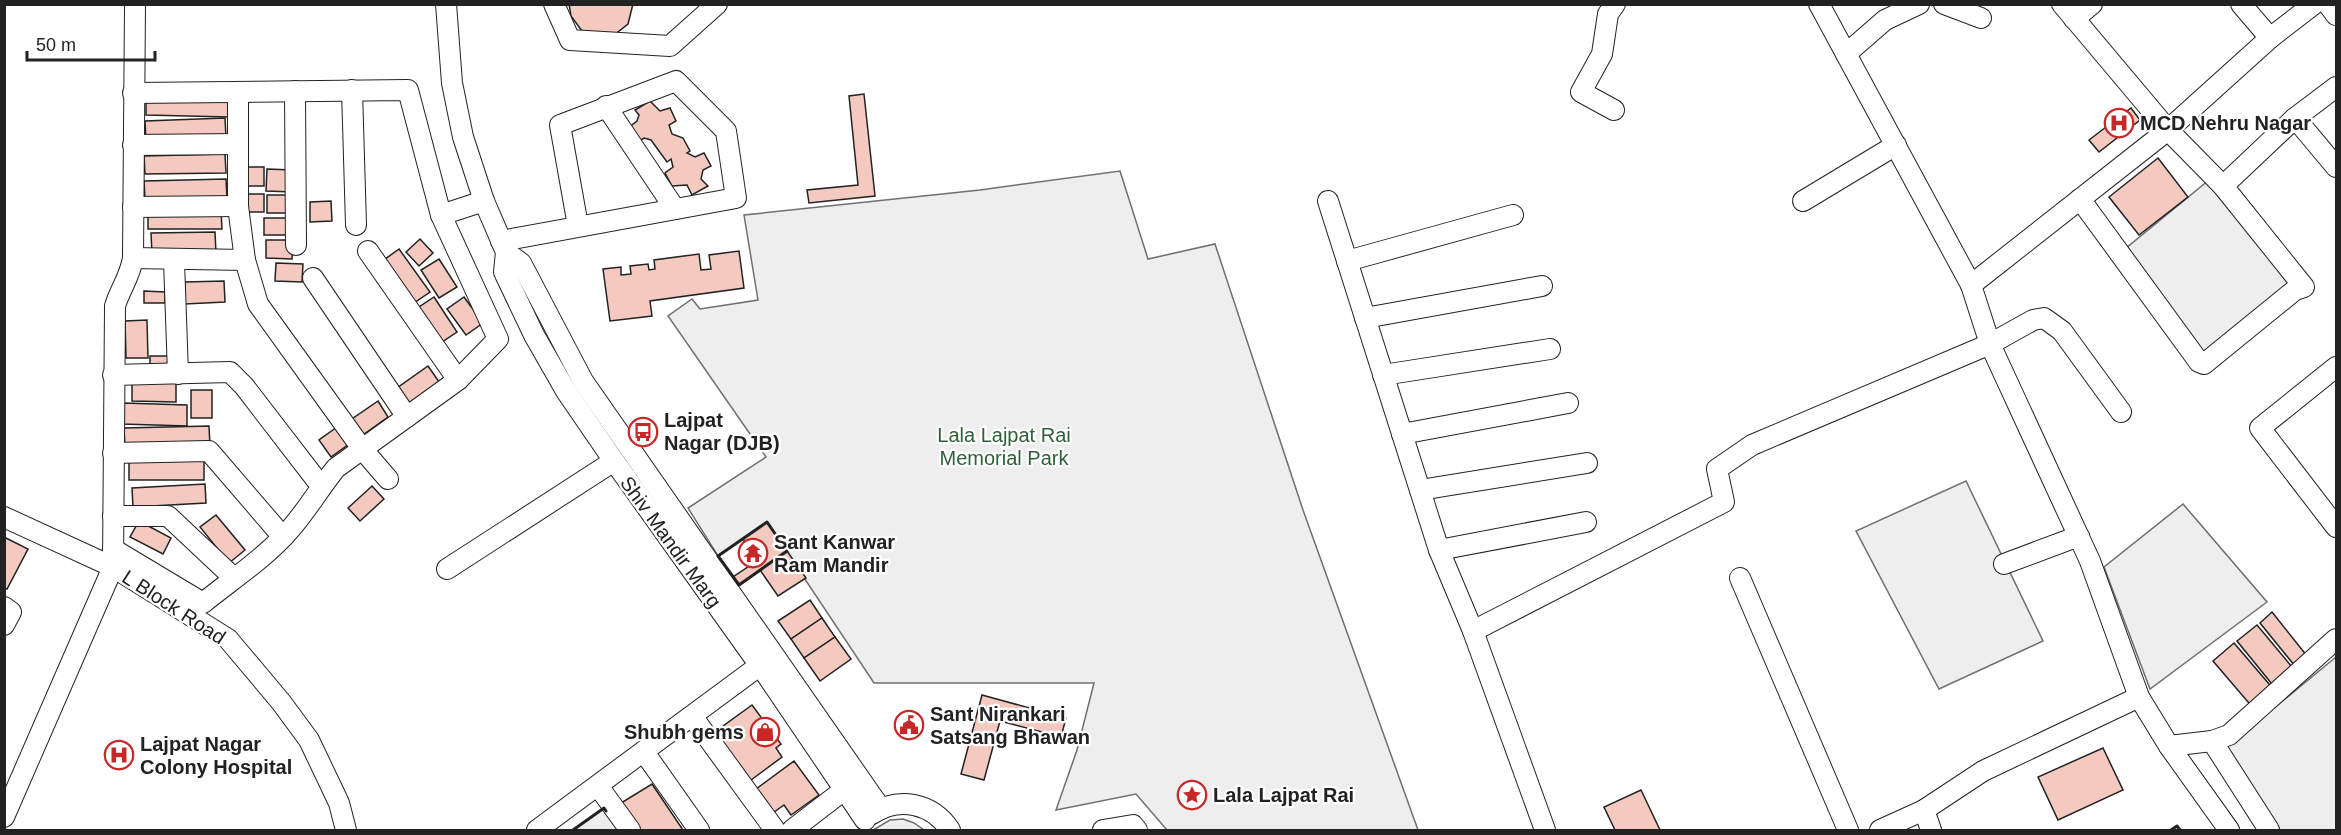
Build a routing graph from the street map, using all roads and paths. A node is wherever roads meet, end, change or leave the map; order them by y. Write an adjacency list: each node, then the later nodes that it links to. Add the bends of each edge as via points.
1 (135, 4): 22 (street)
2 (446, 4): 33 (street, Shiv Mandir Marg, via 452,83 462,137)
3 (554, 4): 4 (street, via 570,40 670,46)
4 (717, 4)
5 (1615, 4): 24 (street, via 1608,15 1602,54 1581,92)
6 (1820, 4): 17 (street)
7 (1919, 4): 17 (street, via 1885,20)
8 (1944, 4): 15 (street)
9 (2092, 4): 13 (street)
10 (2241, 4): 16 (street)
11 (2314, 4): 16 (street)
12 (2328, 4): 14 (street)
13 (2068, 12): 26 (street)
14 (2337, 15)
15 (1981, 18)
16 (2270, 38): 26 (street)
17 (1846, 54): 29 (street)
18 (2337, 87): 25 (street)
19 (352, 90): 20 (street); 39 (street, via 408,90); 41 (street)
20 (295, 91): 21 (street); 43 (street)
21 (238, 92): 22 (street); 27 (street)
22 (133, 93): 28 (street)
23 (606, 106): 38 (street); 38 (street, via 676,81 726,131 736,198); 42 (street, via 560,125)
24 (1614, 110)
25 (2295, 118): 30 (street); 31 (street)
26 (2168, 130): 31 (street); 32 (street)
27 (238, 144): 28 (street); 36 (street)
28 (133, 145): 37 (street)
29 (1896, 145): 35 (street); 51 (street)
30 (2337, 167)
31 (2223, 186): 32 (street, via 2304,287 2295,290 2204,364)
32 (2080, 199): 51 (street)
33 (484, 201): 39 (street); 44 (street, Shiv Mandir Marg)
34 (1328, 201): 49 (street)
35 (1803, 201)
36 (238, 206): 37 (street); 47 (street)
37 (133, 207): 46 (street)
38 (675, 209): 42 (street)
39 (441, 215): 60 (street, via 498,339)
40 (1513, 215): 49 (street)
41 (356, 225)
42 (578, 226): 44 (street)
43 (296, 245)
44 (504, 246): 67 (street, Shiv Mandir Marg, via 504,272 534,335 566,391); 98 (street, Shiv Mandir Marg, via 521,263 583,381)
45 (368, 251): 60 (street)
46 (133, 258): 48 (street); 58 (street, via 130,276 120,289 115,306)
47 (245, 260): 48 (street); 65 (street, via 258,304)
48 (174, 261): 57 (street)
49 (1347, 261): 53 (street)
50 (313, 278): 63 (street)
51 (1971, 285): 54 (street)
52 (1542, 286): 53 (street)
53 (1365, 318): 59 (street)
54 (1990, 344): 62 (street, via 2033,320 2044,318 2052,322); 76 (street); 86 (street, via 1752,445 1717,469 1724,502)
55 (1550, 349): 59 (street)
56 (2337, 367): 75 (street, via 2260,428)
57 (178, 374): 58 (street); 70 (street, via 230,372)
58 (113, 375): 66 (street)
59 (1383, 375): 64 (street)
60 (458, 380): 63 (street)
61 (1568, 403): 64 (street)
62 (2121, 412)
63 (407, 417): 65 (street)
64 (1402, 434): 71 (street)
65 (363, 450): 69 (street); 70 (street, via 336,468)
66 (113, 453): 72 (street); 77 (street, via 209,452)
67 (614, 461): 81 (street); 88 (street, Shiv Mandir Marg)
68 (1587, 463): 71 (street)
69 (388, 479)
70 (321, 486): 77 (street, via 311,505)
71 (1420, 490): 78 (street)
72 (113, 516): 79 (street); 82 (street, via 168,516)
73 (4, 518): 79 (street)
74 (1586, 522): 78 (street)
75 (2337, 526)
76 (2079, 536): 80 (street); 89 (street)
77 (283, 537): 82 (street)
78 (1439, 550): 86 (street)
79 (113, 558): 82 (street, via 203,603); 97 (street); 100 (street, L Block Road, via 228,639 309,740 339,803)
80 (2004, 564)
81 (447, 568)
82 (234, 578)
83 (1740, 578): 109 (street)
84 (4, 607): 85 (street, via 11,612)
85 (4, 625)
86 (1473, 631): 108 (street)
87 (2337, 639): 91 (street, via 2229,735)
88 (759, 666): 90 (street); 95 (street, Shiv Mandir Marg)
89 (2139, 698): 92 (street); 96 (street, via 1983,771)
90 (692, 716): 93 (street); 103 (street)
91 (2212, 741): 92 (street); 113 (street)
92 (2169, 746): 112 (street)
93 (644, 752): 94 (street); 102 (street)
94 (598, 786): 99 (street); 101 (street)
95 (844, 790): 98 (street, Shiv Mandir Marg); 104 (street)
96 (1924, 810): 110 (street); 111 (street)
97 (4, 817)
98 (868, 820): 105 (street, via 898,804 916,805 933,812)
99 (537, 830)
100 (346, 831)
101 (630, 831)
102 (699, 831)
103 (775, 831)
104 (792, 831)
105 (950, 831)
106 (1102, 831): 107 (street, via 1133,825)
107 (1137, 831)
108 (1545, 831)
109 (1848, 831)
110 (1880, 831)
111 (1931, 831)
112 (2229, 831)
113 (2269, 831)

